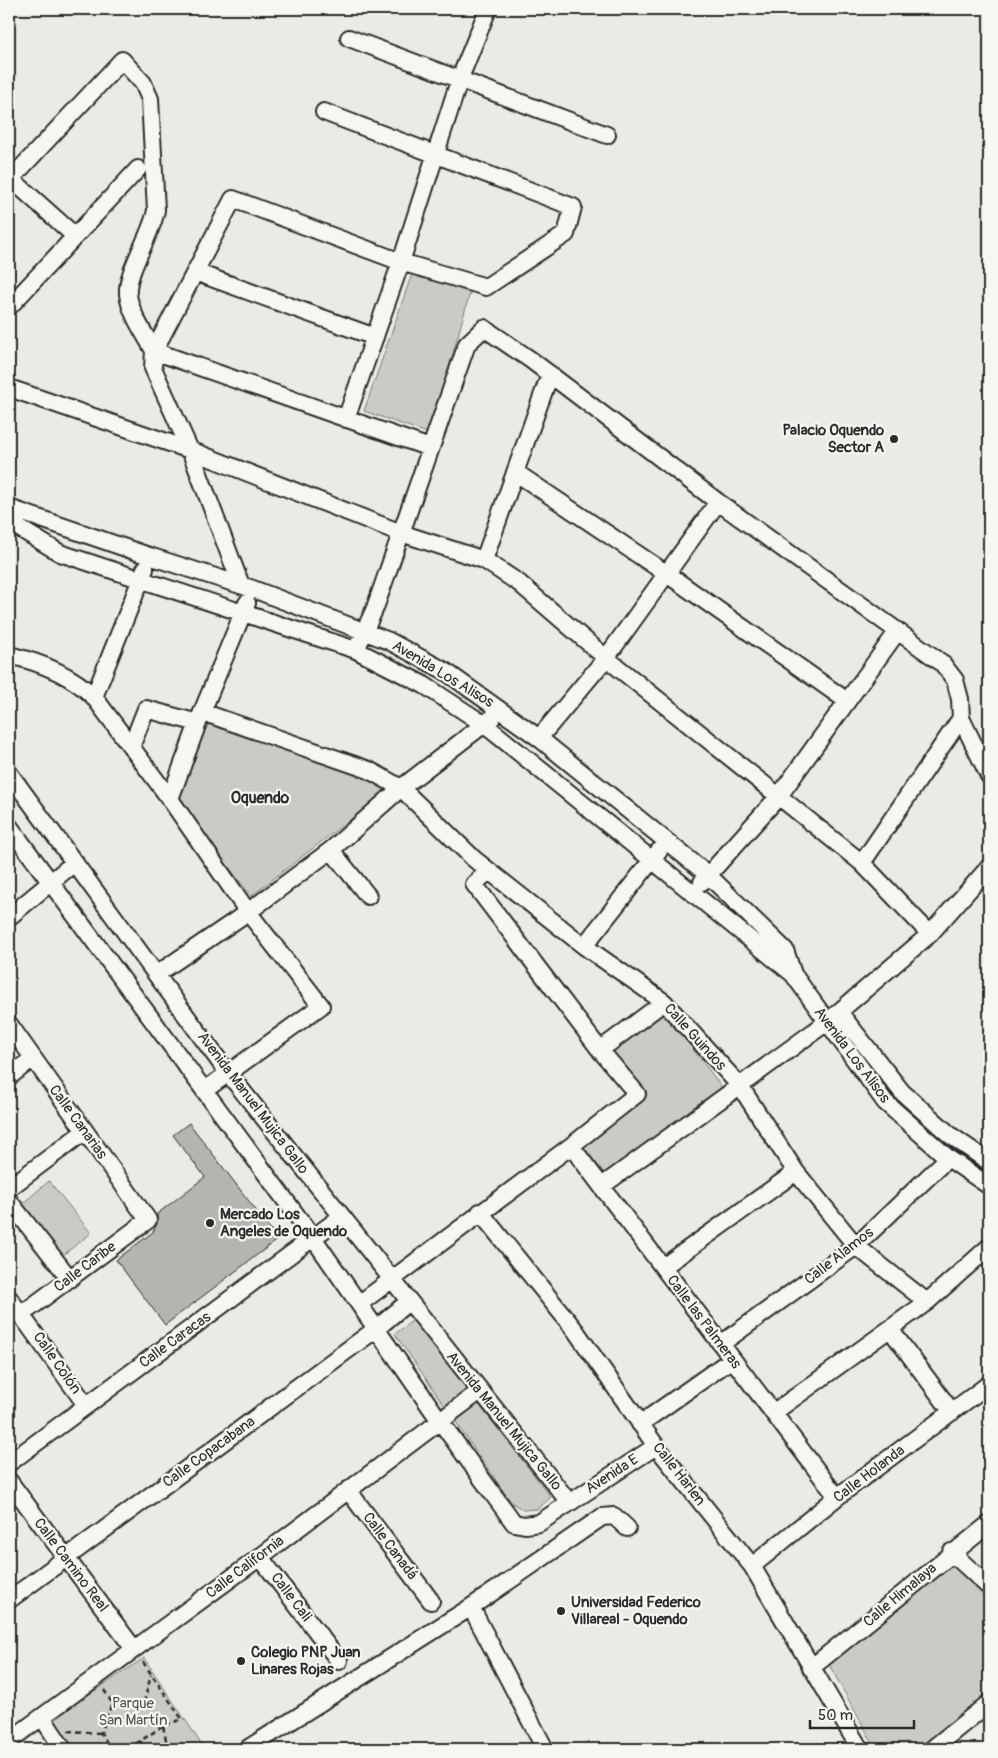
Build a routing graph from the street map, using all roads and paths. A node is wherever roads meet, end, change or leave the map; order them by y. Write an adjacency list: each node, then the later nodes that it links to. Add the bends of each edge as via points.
1 (488, 9): 3 (street)
2 (349, 38): 3 (street)
3 (460, 78): 5 (street); 6 (street)
4 (324, 112): 6 (street)
5 (607, 135)
6 (434, 156): 10 (street); 10 (street, via 573,207 566,234 486,288)
7 (138, 169): 9 (street)
8 (9, 179): 9 (street); 14 (street, via 122,60 143,83 150,99 156,210 153,226 129,281 128,295)
9 (75, 236): 12 (street)
10 (401, 262): 11 (street, via 233,199); 13 (street)
11 (195, 272): 13 (street); 14 (street)
12 (9, 307)
13 (375, 337): 17 (street)
14 (154, 351): 17 (street); 19 (street, via 153,368)
15 (550, 374): 18 (street, via 484,328 467,344); 20 (street); 21 (street)
16 (9, 388): 19 (street)
17 (346, 419): 18 (street)
18 (430, 448): 24 (street)
19 (190, 450): 24 (street); 29 (street)
20 (515, 472): 26 (street); 27 (street)
21 (718, 502): 27 (street); 32 (street)
22 (9, 508): 25 (street, Avenida Los Alisos)
23 (9, 522): 28 (street, Avenida Los Alisos, via 60,553)
24 (401, 534): 26 (street); 31 (street)
25 (149, 556): 28 (street); 29 (street, Avenida Los Alisos)
26 (484, 560): 35 (street, via 519,583)
27 (667, 574): 35 (street); 37 (street)
28 (141, 578): 30 (street, Avenida Los Alisos); 36 (street)
29 (247, 587): 30 (street); 31 (street, Avenida Los Alisos)
30 (244, 612): 33 (street, Avenida Los Alisos); 39 (street)
31 (364, 631): 33 (street); 38 (street, Avenida Los Alisos, via 444,671)
32 (897, 632): 37 (street); 40 (street, via 942,663 955,680)
33 (356, 650): 41 (street, Avenida Los Alisos, via 424,685)
34 (9, 655): 36 (street, via 66,676)
35 (606, 658): 42 (street); 47 (street)
36 (94, 697): 43 (street)
37 (847, 701): 47 (street)
38 (500, 709): 41 (street); 42 (street, Avenida Los Alisos)
39 (200, 718): 43 (street, Calle Guindos, via 146,709); 46 (street, Calle Guindos, via 369,770); 48 (street)
40 (961, 718): 44 (street); 54 (street)
41 (485, 725): 46 (street); 52 (street, Avenida Los Alisos)
42 (539, 738): 50 (street, Avenida Los Alisos)
43 (131, 747): 48 (street)
44 (989, 776)
45 (11, 782): 53 (street, Avenida Manuel Mujica Gallo)
46 (401, 788): 51 (street); 56 (street, Calle Guindos)
47 (779, 796): 54 (street); 57 (street)
48 (170, 799): 61 (street)
49 (9, 826): 58 (street, Avenida Manuel Mujica Gallo)
50 (666, 842): 52 (street); 57 (street, Avenida Los Alisos)
51 (331, 850): 60 (street); 61 (street)
52 (653, 859): 59 (street, Avenida Los Alisos); 64 (street)
53 (75, 862): 58 (street); 65 (street, Avenida Manuel Mujica Gallo)
54 (862, 863): 63 (street)
55 (989, 867): 63 (street)
56 (490, 871): 64 (street, Calle Guindos); 70 (street, via 474,884)
57 (708, 874): 59 (street); 66 (street, Avenida Los Alisos, via 784,950)
58 (51, 882): 62 (street); 75 (street, Avenida Manuel Mujica Gallo)
59 (694, 892): 66 (street, Avenida Los Alisos)
60 (368, 896)
61 (248, 912): 65 (street); 72 (street, via 321,1006)
62 (9, 917)
63 (930, 934): 68 (street)
64 (584, 946): 67 (street, Calle Guindos)
65 (157, 974): 72 (street, Avenida Manuel Mujica Gallo)
66 (792, 974): 68 (street, Avenida Los Alisos)
67 (664, 1002): 70 (street); 74 (street, Calle Guindos)
68 (833, 1017): 74 (street); 78 (street, Avenida Los Alisos, via 886,1102); 79 (street, Avenida Los Alisos, via 902,1092 950,1135)
69 (9, 1024): 71 (street, Calle Canarias)
70 (600, 1050): 77 (street, via 637,1094)
71 (33, 1058): 73 (street); 76 (street, Calle Canarias)
72 (228, 1073): 75 (street); 86 (street, Avenida Manuel Mujica Gallo)
73 (9, 1078)
74 (740, 1086): 80 (street, Calle Guindos); 81 (street)
75 (205, 1090): 88 (street, Avenida Manuel Mujica Gallo)
76 (85, 1131): 83 (street); 87 (street, Calle Canarias)
77 (571, 1146): 81 (street, Calle las Palmeras); 85 (street)
78 (948, 1158): 82 (street, Avenida Los Alisos); 89 (street, Calle Alamos)
79 (989, 1162)
80 (796, 1172): 89 (street, Calle Guindos); 91 (street)
81 (602, 1186): 91 (street, Calle las Palmeras)
82 (989, 1186)
83 (9, 1188)
84 (9, 1201): 92 (street)
85 (480, 1212): 93 (street); 109 (street, Calle Harlen, via 575,1330)
86 (341, 1217): 88 (street, Calle Caracas); 93 (street, Avenida Manuel Mujica Gallo)
87 (148, 1220): 92 (street, Calle Caribe)
88 (314, 1239): 97 (street, Avenida Manuel Mujica Gallo); 105 (street, Calle Caracas)
89 (856, 1246): 96 (street, Calle Guindos); 101 (street, Calle Alamos)
90 (989, 1247): 96 (street)
91 (663, 1268): 101 (street, Calle las Palmeras)
92 (70, 1278): 98 (street, Calle Caribe)
93 (390, 1279): 95 (street, Avenida Manuel Mujica Gallo); 97 (street)
94 (9, 1298): 98 (street, Calle Colón)
95 (408, 1302): 99 (street, Calle Copacabana); 104 (street, Avenida Manuel Mujica Gallo)
96 (927, 1302): 100 (street)
97 (359, 1304): 99 (street, Avenida Manuel Mujica Gallo)
98 (22, 1314): 105 (street, Calle Colón)
99 (376, 1328): 108 (street, Avenida Manuel Mujica Gallo); 120 (street, Calle Copacabana)
100 (890, 1329): 106 (street); 107 (street)
101 (721, 1344): 102 (street, Calle las Palmeras)
102 (732, 1359): 107 (street, Calle las Palmeras); 109 (street)
103 (989, 1384): 106 (street, Calle Holanda)
104 (480, 1391): 108 (street, Calle California); 115 (street, Avenida Manuel Mujica Gallo)
105 (86, 1405): 111 (street, Calle Caracas)
106 (952, 1412): 114 (street, Calle Holanda)
107 (773, 1413): 114 (street, Calle las Palmeras)
108 (440, 1422): 113 (street, Calle California); 115 (street, Avenida Manuel Mujica Gallo, via 514,1522 525,1525 539,1523)
109 (640, 1424): 110 (street, Calle Harlen)
110 (656, 1446): 115 (street, Avenida E); 121 (street, Calle Harlen)
111 (9, 1464)
112 (9, 1481): 120 (street, Calle Camino Real)
113 (348, 1490): 119 (street, Calle California); 124 (street, Calle Canadá)
114 (837, 1497): 121 (street, Calle Holanda)
115 (568, 1502)
116 (989, 1524): 118 (street, Calle Himalaya)
117 (627, 1528): 125 (street, via 614,1516 602,1517)
118 (951, 1552): 122 (street); 128 (street, Calle Himalaya)
119 (260, 1557): 126 (street, Calle California); 127 (street, Calle Cali)
120 (65, 1558): 123 (street, Calle Copacabana); 126 (street, Calle Camino Real)
121 (752, 1566): 128 (street, Calle Harlen)
122 (989, 1587)
123 (9, 1600)
124 (431, 1601)
125 (471, 1607): 145 (street); 146 (street)
126 (138, 1656): 129 (path); 134 (street, Calle California)
127 (339, 1661)
128 (812, 1668): 147 (street, Calle Harlen)
129 (152, 1675): 131 (path); 135 (path, via 182,1719)
130 (103, 1689): 132 (path)
131 (144, 1702): 132 (path); 135 (path)
132 (112, 1703): 137 (path)
133 (989, 1703): 148 (street)
134 (42, 1717): 138 (street, Calle California); 140 (street)
135 (163, 1726): 139 (path); 144 (path)
136 (60, 1730): 137 (path)
137 (101, 1733): 141 (path)
138 (9, 1741)
139 (140, 1742): 142 (path); 143 (path)
140 (63, 1749)
141 (111, 1749)
142 (128, 1749)
143 (145, 1749)
144 (165, 1749)
145 (247, 1749)
146 (545, 1749)
147 (860, 1749)
148 (932, 1749)

